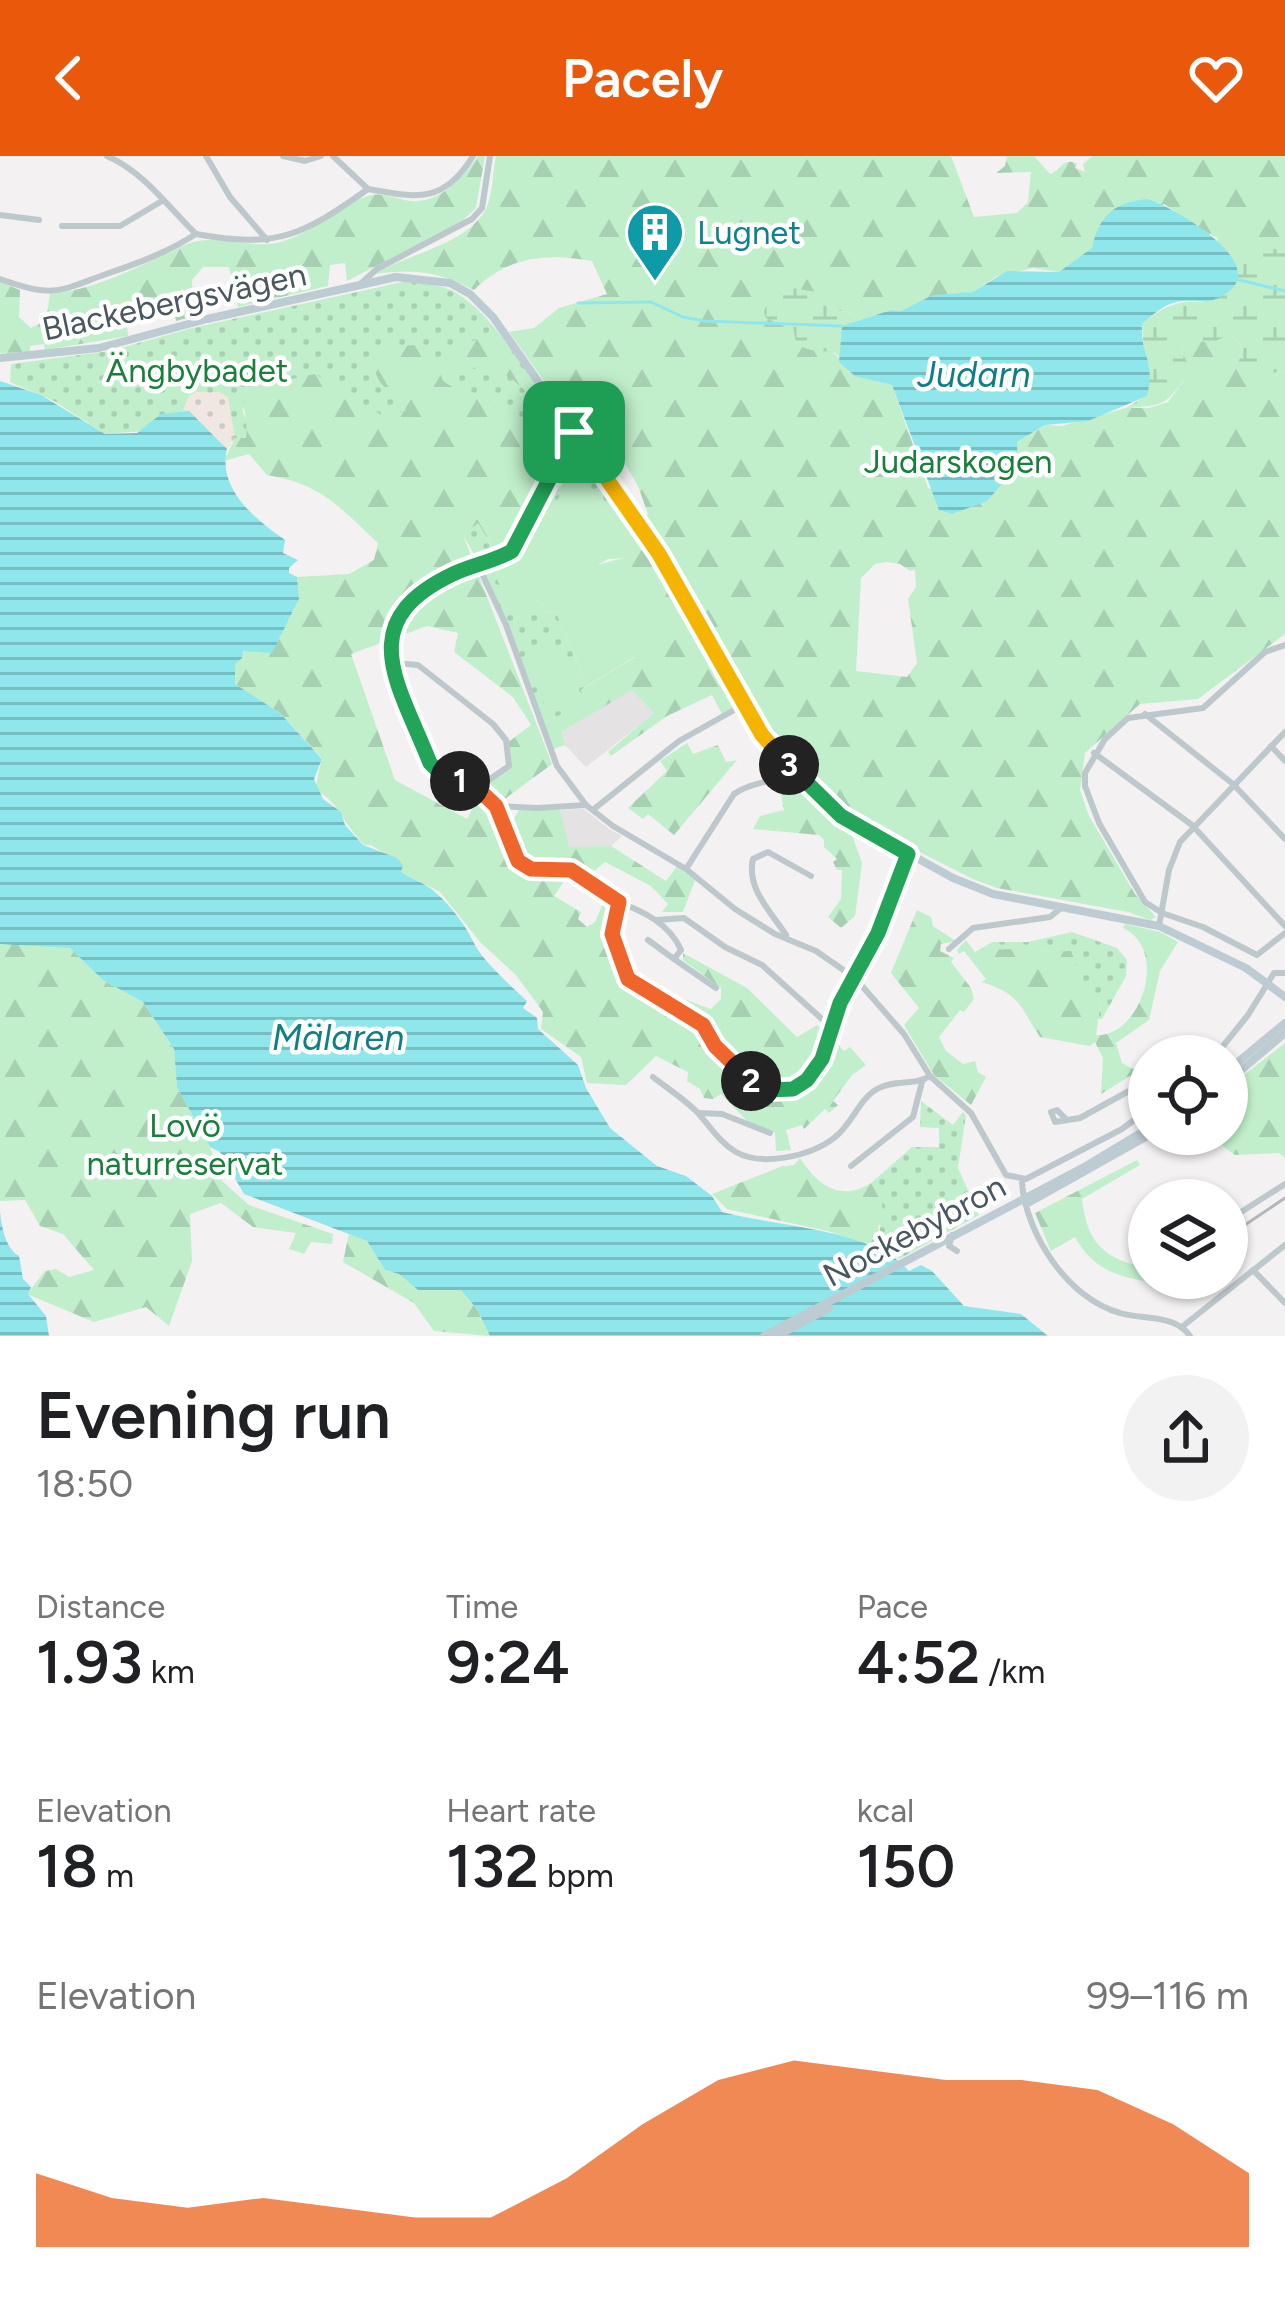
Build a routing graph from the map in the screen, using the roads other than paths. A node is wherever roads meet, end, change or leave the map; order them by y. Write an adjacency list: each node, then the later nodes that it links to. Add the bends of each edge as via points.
1 (107, 156): 10 (street, via 137,172)
2 (206, 156): 15 (street)
3 (283, 156): 4 (street)
4 (321, 156)
5 (333, 156): 9 (street)
6 (461, 156): 8 (street)
7 (490, 156): 17 (street, via 482,208 472,219)
8 (471, 159): 9 (street, via 438,192 415,198)
9 (368, 189): 15 (street, via 301,232)
10 (162, 200): 13 (street, via 120,226); 14 (street)
11 (0, 215): 12 (street)
12 (39, 220)
13 (62, 226)
14 (196, 234): 15 (street); 16 (street, via 79,288 48,292)
15 (268, 241)
16 (0, 279)
17 (358, 285): 18 (street, Blackebergsvägen, via 115,345); 19 (street, Blackebergsvägen, via 417,276 470,294)
18 (0, 358)
19 (574, 432): 20 (street, via 519,543); 23 (street, Blackebergsvägen, via 659,554)
20 (477, 563): 22 (street, via 405,605 392,625); 33 (street, via 557,766)
21 (1285, 645): 24 (street, via 1265,652 1203,708)
22 (393, 663): 31 (street, via 430,763); 31 (street, via 426,670 502,734 509,766)
23 (743, 705): 29 (street, Blackebergsvägen); 33 (street)
24 (1145, 714): 27 (street, via 1128,718); 30 (street)
25 (1285, 732): 26 (street)
26 (1270, 746): 28 (street); 30 (street)
27 (1094, 753): 34 (street); 41 (street, via 1085,773 1090,803 1134,886)
28 (1285, 760)
29 (792, 768): 36 (street, Blackebergsvägen, via 841,816); 37 (street, via 734,794)
30 (1233, 784): 34 (street); 35 (street)
31 (477, 788): 32 (street)
32 (496, 806): 33 (street); 39 (street, via 518,861 571,870)
33 (590, 807): 37 (street)
34 (1192, 825): 41 (street, via 1175,851); 44 (street)
35 (1285, 839)
36 (908, 854): 40 (street, Blackebergsvägen, via 993,894); 50 (street)
37 (686, 868): 45 (street)
38 (811, 876): 45 (street, via 768,852 753,859 756,890)
39 (619, 902): 42 (street); 55 (street, via 612,934 628,979 703,1025 753,1083 779,1092 807,1080)
40 (1061, 908): 43 (street, Blackebergsvägen); 47 (street, via 1044,919 973,928)
41 (1162, 913): 43 (street); 44 (street, via 1257,955)
42 (657, 920): 48 (street, via 680,944); 55 (street, via 684,917 762,965)
43 (1159, 926): 51 (street, Blackebergsvägen)
44 (1285, 930)
45 (788, 938): 50 (street)
46 (648, 940): 48 (street)
47 (949, 949)
48 (674, 958): 52 (street)
49 (1285, 973): 51 (street)
50 (855, 978): 55 (street); 61 (street, via 904,1034)
51 (1267, 982): 53 (street, Blackebergsvägen); 57 (street)
52 (716, 988)
53 (1285, 997)
54 (1285, 1023): 58 (street)
55 (832, 1028)
56 (1285, 1033): 59 (street)
57 (1232, 1035)
58 (1248, 1054)
59 (1248, 1064)
60 (653, 1077): 63 (street)
61 (926, 1079): 63 (street, via 874,1090 835,1138 787,1157 745,1156); 68 (street, via 914,1117); 70 (street, via 971,1113 1006,1175)
62 (1128, 1091): 64 (street)
63 (698, 1113): 66 (street)
64 (1066, 1119)
65 (1128, 1125): 70 (street)
66 (770, 1133)
67 (1128, 1144): 69 (street)
68 (850, 1166)
69 (1088, 1168): 79 (street, Nockebybron); 80 (street, Nockebybron)
70 (1024, 1180): 72 (street)
71 (1285, 1184): 73 (street)
72 (1023, 1195): 75 (street, via 952,1235 949,1246); 78 (street, via 1066,1280 1114,1312)
73 (1248, 1208)
74 (1285, 1246): 76 (street)
75 (957, 1251)
76 (1252, 1270): 77 (street); 78 (street)
77 (1285, 1304)
78 (1183, 1326): 81 (street)
79 (764, 1336)
80 (777, 1336)
81 (1190, 1336)

